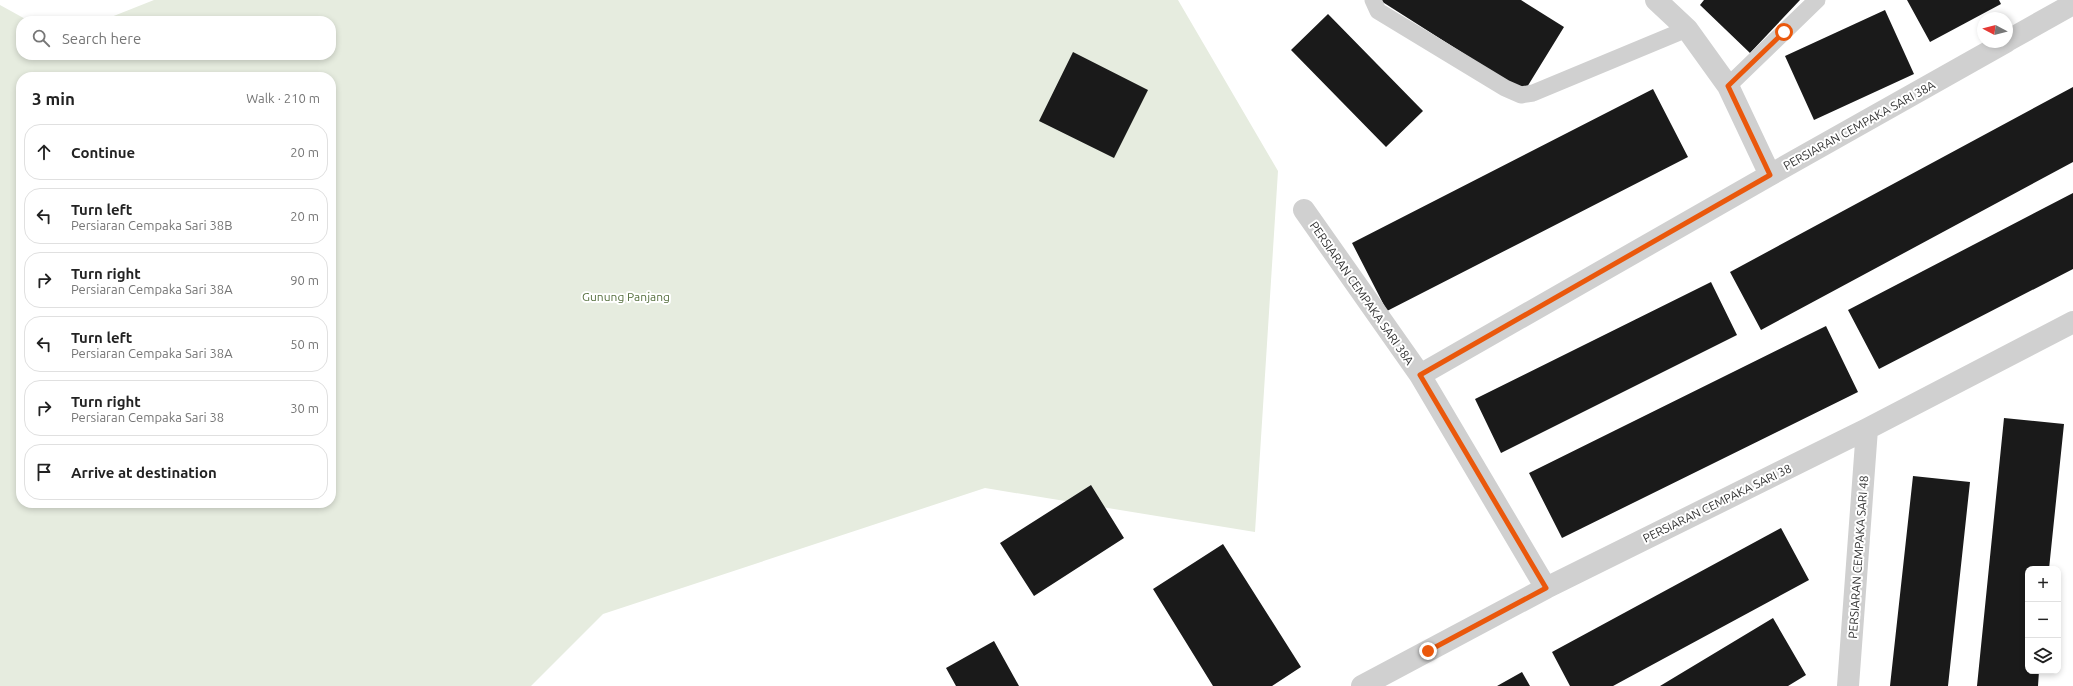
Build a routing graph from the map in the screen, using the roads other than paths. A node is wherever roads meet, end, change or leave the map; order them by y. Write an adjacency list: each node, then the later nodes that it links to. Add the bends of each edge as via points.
1 (1373, 0): 5 (lane, via 1378,11 1505,88 1521,95 1533,93)
2 (1656, 0): 5 (street)
3 (1817, 0): 8 (lane)
4 (2073, 4): 6 (street, PERSIARAN CEMPAKA SARI 38A)
5 (1687, 29): 8 (street)
6 (2013, 38)
7 (1995, 48): 9 (street, PERSIARAN CEMPAKA SARI 38A)
8 (1728, 86): 9 (street)
9 (1770, 175): 12 (street, PERSIARAN CEMPAKA SARI 38A)
10 (1304, 210): 12 (street, PERSIARAN CEMPAKA SARI 38A)
11 (2073, 322): 13 (street, PERSIARAN CEMPAKA SARI 38)
12 (1420, 375): 14 (street, PERSIARAN CEMPAKA SARI 38A)
13 (1867, 429): 14 (street, PERSIARAN CEMPAKA SARI 38); 16 (street, PERSIARAN CEMPAKA SARI 48)
14 (1546, 588): 15 (street, PERSIARAN CEMPAKA SARI 38)
15 (1362, 686)
16 (1848, 686)

